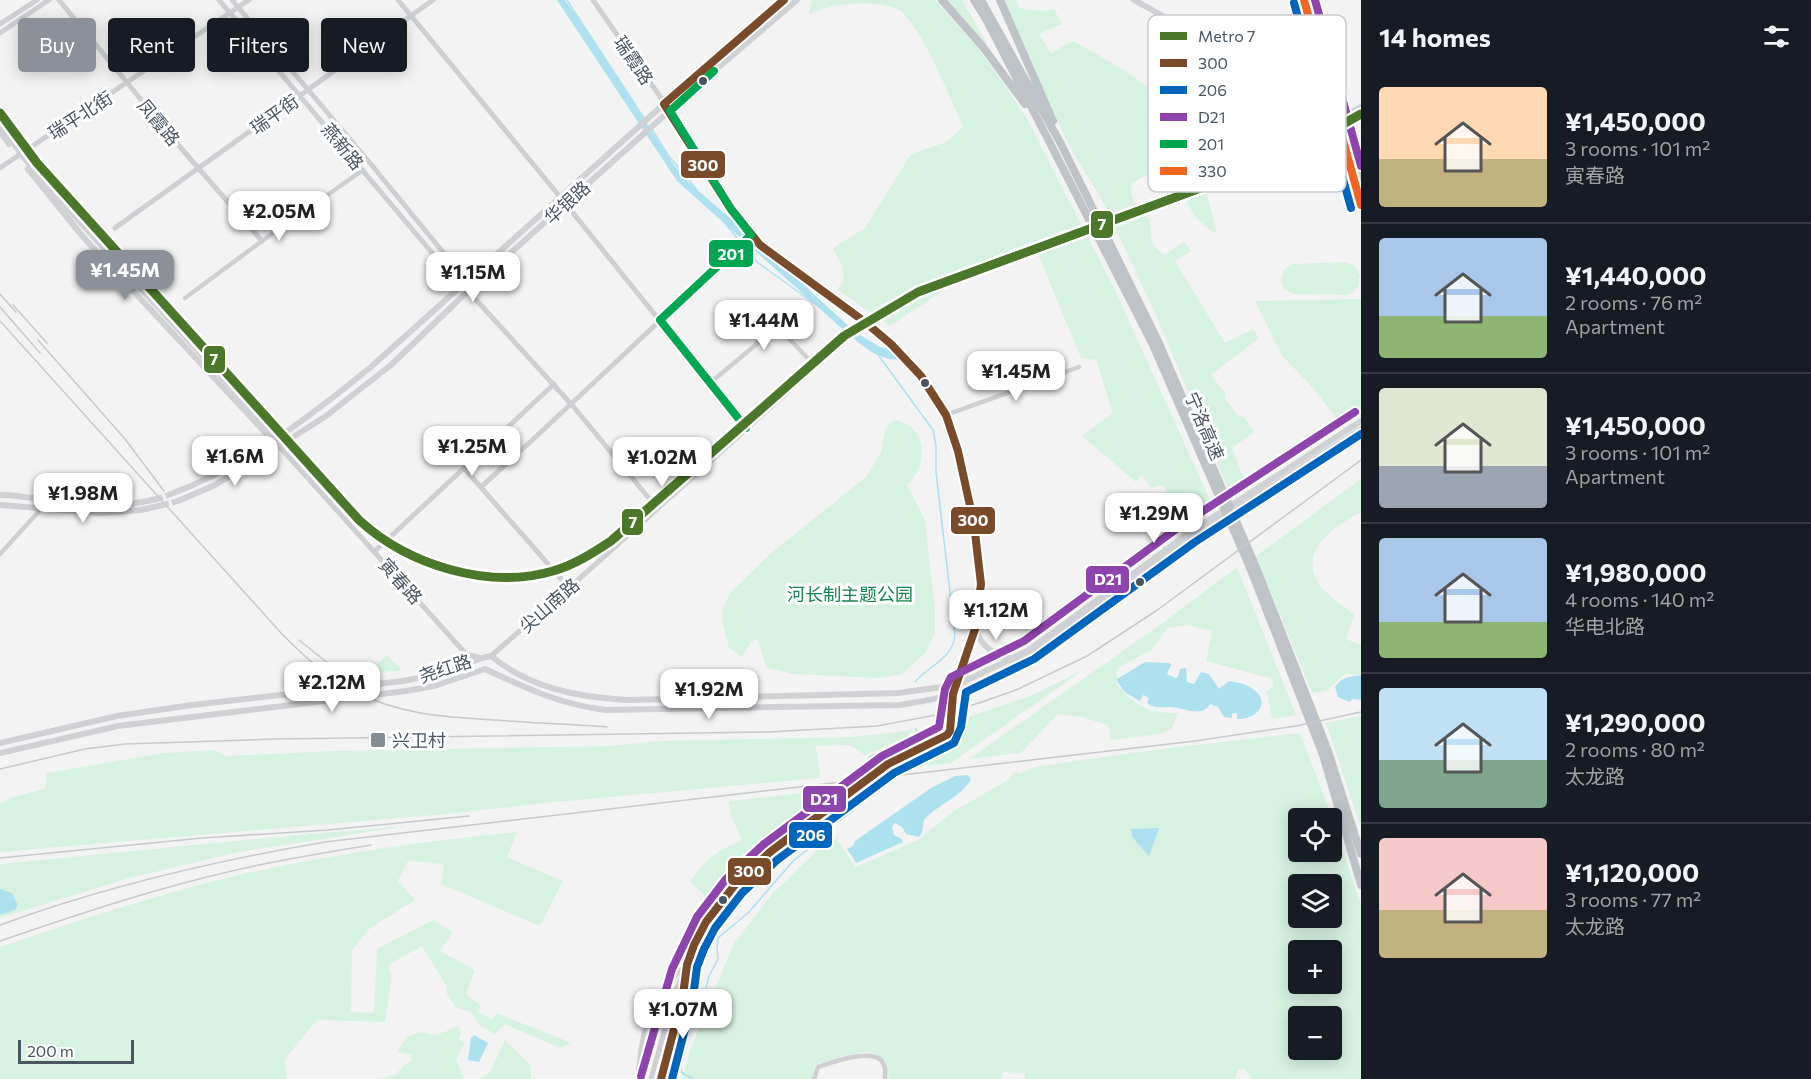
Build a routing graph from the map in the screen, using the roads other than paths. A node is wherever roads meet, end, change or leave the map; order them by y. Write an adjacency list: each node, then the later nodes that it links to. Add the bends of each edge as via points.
1 (37, 0): 26 (street)
2 (49, 0): 27 (street)
3 (59, 0): 30 (street, 凤霞路)
4 (219, 0): 20 (street, 燕新路)
5 (232, 0): 19 (street, 燕新路)
6 (249, 0): 19 (street, 瑞平北街)
7 (398, 0): 24 (street)
8 (433, 0): 24 (street, 瑞平街)
9 (593, 0): 33 (street, 瑞霞路)
10 (784, 0): 33 (main road, 华银路)
11 (797, 0): 35 (main road, 华银路)
12 (942, 0): 51 (highway, via 1023,100)
13 (974, 0): 51 (highway, 宁洛高速)
14 (981, 0): 47 (highway, 宁洛高速)
15 (1000, 0): 47 (highway)
16 (1134, 0): 21 (main road)
17 (1304, 0): 22 (main road)
18 (1312, 0): 23 (main road)
19 (238, 7): 20 (street, 瑞平北街); 31 (street, 燕新路)
20 (231, 14): 30 (street, 瑞平北街); 32 (street, 燕新路)
21 (1161, 15)
22 (1309, 15)
23 (1316, 15)
24 (411, 16): 25 (street, 瑞平街); 49 (street)
25 (407, 19)
26 (0, 24)
27 (0, 33)
28 (361, 52): 28 (street, via 347,28 341,32)
29 (334, 72): 31 (street, 瑞平街)
30 (127, 84): 43 (street, 瑞平北街); 44 (street, 凤霞路)
31 (309, 90): 32 (street, 瑞平街); 56 (street, 燕新路)
32 (301, 95): 44 (street, 瑞平街); 46 (street, 燕新路)
33 (664, 104): 35 (street, 瑞霞路); 49 (main road, 华银路)
34 (1361, 107): 37 (main road)
35 (670, 111): 49 (main road, 华银路); 53 (street, 瑞霞路)
36 (1361, 113): 38 (main road)
37 (1346, 116)
38 (1346, 117)
39 (0, 123): 43 (main road)
40 (0, 131): 43 (main road)
41 (1346, 137): 48 (main road)
42 (1346, 144): 50 (main road)
43 (19, 155): 45 (street, 瑞平北街); 71 (main road)
44 (197, 167): 52 (street, 瑞平街); 54 (street, 凤霞路)
45 (0, 168)
46 (363, 170): 54 (street); 57 (street, 燕新路)
47 (1076, 175): 73 (highway, 宁洛高速, via 1158,341)
48 (1361, 181)
49 (563, 201): 56 (main road, 华银路); 58 (main road, 华银路); 60 (street)
50 (1361, 205)
51 (1086, 216): 73 (highway, 宁洛高速)
52 (115, 228)
53 (751, 235): 55 (street); 67 (street, 瑞霞路, via 769,253 891,344 921,376)
54 (262, 241): 59 (street)
55 (735, 251): 60 (street)
56 (466, 281): 57 (main road, 华银路); 58 (street, 燕新路)
57 (460, 286): 58 (street, 燕新路); 71 (main road, 华银路, via 372,366)
58 (468, 291): 65 (street, 燕新路); 72 (main road, 华银路, via 391,365 326,416)
59 (185, 298)
60 (660, 320): 64 (street); 66 (street)
61 (848, 338): 62 (street, 尖山南路)
62 (815, 366): 64 (street, via 776,328); 69 (street, 尖山南路)
63 (1079, 367): 67 (street)
64 (710, 383): 69 (street)
65 (554, 384): 66 (street, 燕新路); 74 (street)
66 (572, 405): 75 (street); 84 (street, 燕新路)
67 (946, 415): 89 (street, 瑞霞路, via 963,471 980,554)
68 (1361, 422): 92 (main road, 尧红路, via 1189,533 1029,650)
69 (746, 428): 84 (street, 尖山南路)
70 (1361, 429): 94 (main road, 尧红路, via 1192,538 1044,646)
71 (275, 439): 72 (main road); 76 (main road, 华银路, via 196,485)
72 (279, 446): 80 (main road, 华银路, via 215,485); 85 (street, 寅春路)
73 (1204, 454): 87 (highway, 宁洛高速)
74 (464, 468): 75 (street); 85 (street)
75 (482, 487): 88 (street)
76 (171, 494)
77 (0, 495): 78 (main road)
78 (43, 499): 79 (main road, via 90,506); 83 (street)
79 (157, 499)
80 (178, 501)
81 (0, 506): 83 (main road)
82 (163, 506): 83 (main road, via 101,513)
83 (42, 508): 86 (street)
84 (657, 508): 88 (street, 尖山南路)
85 (374, 552): 91 (street, 寅春路, via 466,654)
86 (0, 554)
87 (1256, 574): 97 (highway, 宁洛高速, via 1328,751); 98 (highway, 宁洛高速, via 1323,754)
88 (569, 588): 90 (street, 尖山南路)
89 (975, 629): 92 (main road, via 978,639 990,651); 93 (street, 瑞霞路)
90 (491, 656): 91 (main road, 尧红路); 93 (main road, 尧红路, via 504,667 560,692 627,700 898,693)
91 (478, 657): 95 (main road, 尧红路, via 431,676 117,716)
92 (1012, 658): 93 (main road, 尧红路)
93 (957, 685): 94 (main road)
94 (954, 694): 96 (main road, 尧红路, via 900,705 606,710 550,698 485,669 406,691 118,726); 99 (street, via 947,735 888,764 754,866 712,914)
95 (0, 743)
96 (0, 753)
97 (1361, 854)
98 (1361, 885)
99 (687, 965): 100 (street, via 662,990 644,1029); 101 (street, via 675,993); 102 (street)
100 (638, 1079)
101 (651, 1079)
102 (661, 1079)
103 (814, 1079): 104 (street, via 818,1067 863,1055 882,1061)
104 (885, 1079)

